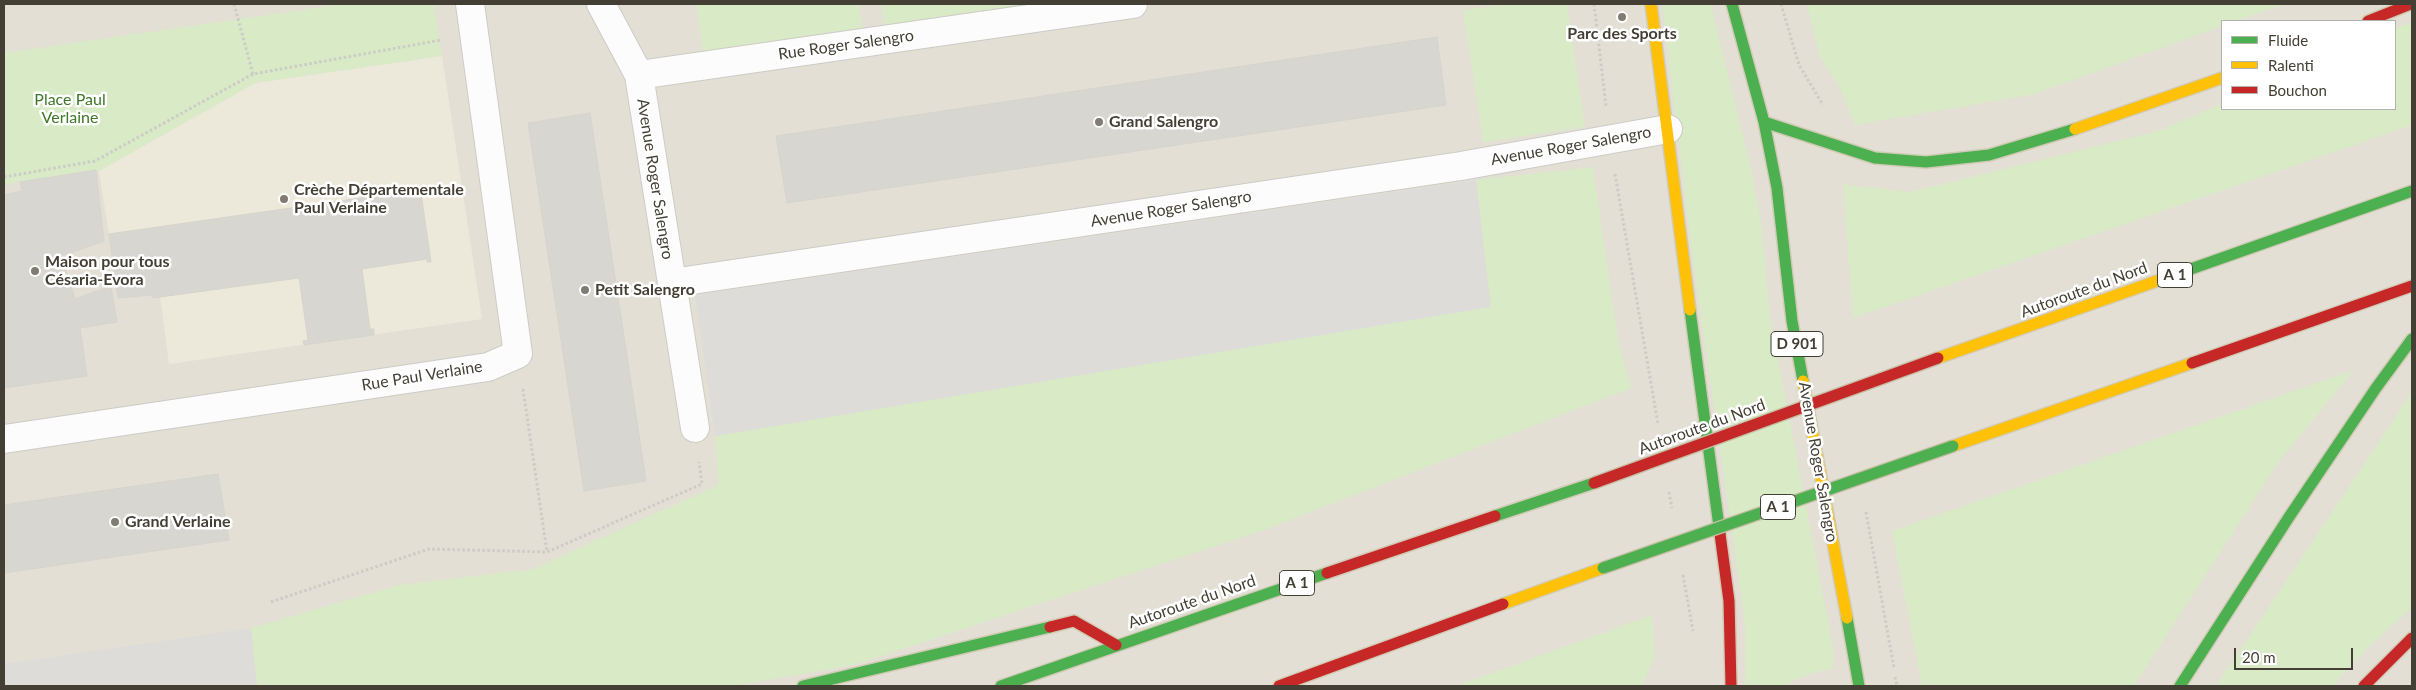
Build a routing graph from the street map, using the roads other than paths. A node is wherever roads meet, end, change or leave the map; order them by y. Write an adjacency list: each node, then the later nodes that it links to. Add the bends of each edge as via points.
1 (470, 4): 17 (street, Rue Paul Verlaine, via 518,354 488,367)
2 (601, 4): 8 (street)
3 (1133, 4): 8 (street, Rue Roger Salengro)
4 (1651, 4): 11 (main road, Avenue Roger Salengro)
5 (1732, 4): 10 (main road, Avenue Roger Salengro / D 901)
6 (2411, 4): 7 (main road)
7 (2371, 20)
8 (638, 75): 13 (street, Avenue Roger Salengro)
9 (2221, 78): 10 (main road, via 2096,123 1989,155 1926,162 1875,158)
10 (1764, 122): 24 (main road, Avenue Roger Salengro / D 901, via 1777,188 1792,321)
11 (1668, 129): 13 (street, Avenue Roger Salengro, via 1461,166); 23 (main road, Avenue Roger Salengro, via 1730,600)
12 (2412, 190): 19 (main road, Autoroute du Nord / A 1, bridge, via 1594,483)
13 (672, 283): 16 (street, Avenue Roger Salengro)
14 (2412, 286): 22 (main road, A 1, bridge, via 1603,568)
15 (2412, 339): 25 (main road, via 2376,388)
16 (695, 428)
17 (4, 439)
18 (2412, 638): 26 (main road)
19 (1116, 645): 20 (main road, via 1074,620); 21 (main road, Autoroute du Nord / A 1)
20 (803, 686)
21 (1001, 686)
22 (1278, 686)
23 (1731, 686)
24 (1859, 686)
25 (2180, 686)
26 (2364, 686)

